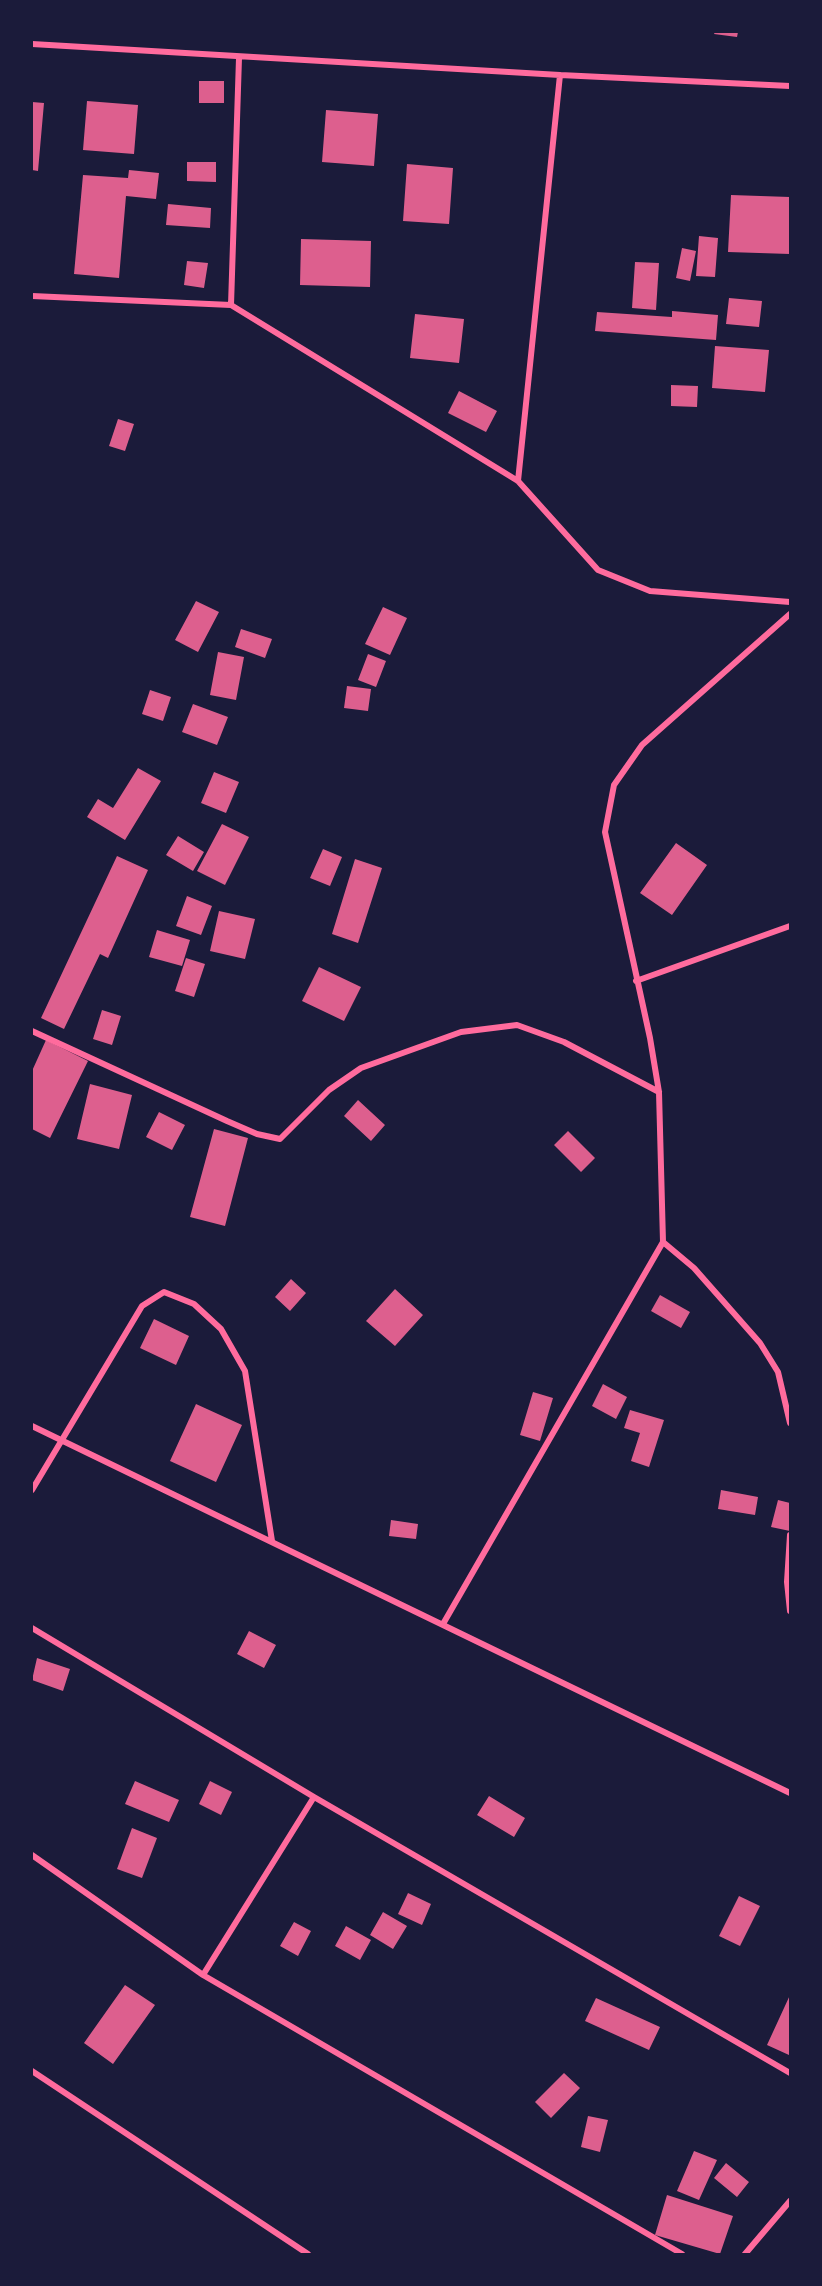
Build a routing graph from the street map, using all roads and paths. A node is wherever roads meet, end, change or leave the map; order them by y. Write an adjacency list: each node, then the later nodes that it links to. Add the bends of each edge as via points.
1 (32, 44): 2 (street)
2 (239, 58): 3 (street); 6 (street)
3 (560, 75): 4 (street); 7 (street)
4 (790, 86)
5 (32, 296): 6 (street)
6 (231, 305): 7 (street)
7 (518, 481): 8 (street, via 598,570 650,591)
8 (790, 602)
9 (790, 614): 11 (street, via 642,745 614,785 605,832)
10 (790, 926): 11 (street)
11 (636, 981): 13 (street)
12 (32, 1031): 13 (street, via 227,1122 280,1139 329,1090 361,1068 461,1032 517,1024 564,1042)
13 (659, 1092): 14 (street)
14 (663, 1242): 15 (street, via 694,1268 760,1343 778,1372); 22 (street)
15 (790, 1423)
16 (32, 1426): 17 (street)
17 (63, 1440): 18 (street); 20 (street); 20 (street, via 142,1306 164,1292 194,1304 221,1329 245,1371)
18 (32, 1491)
19 (790, 1535): 21 (street)
20 (272, 1541): 22 (street)
21 (790, 1611)
22 (443, 1624): 24 (street)
23 (32, 1628): 25 (street)
24 (790, 1793)
25 (314, 1797): 27 (street); 29 (street)
26 (32, 1855): 27 (street)
27 (203, 1975): 32 (street)
28 (32, 2071): 31 (street)
29 (790, 2073)
30 (790, 2201): 33 (street)
31 (308, 2254)
32 (682, 2254)
33 (745, 2254)

